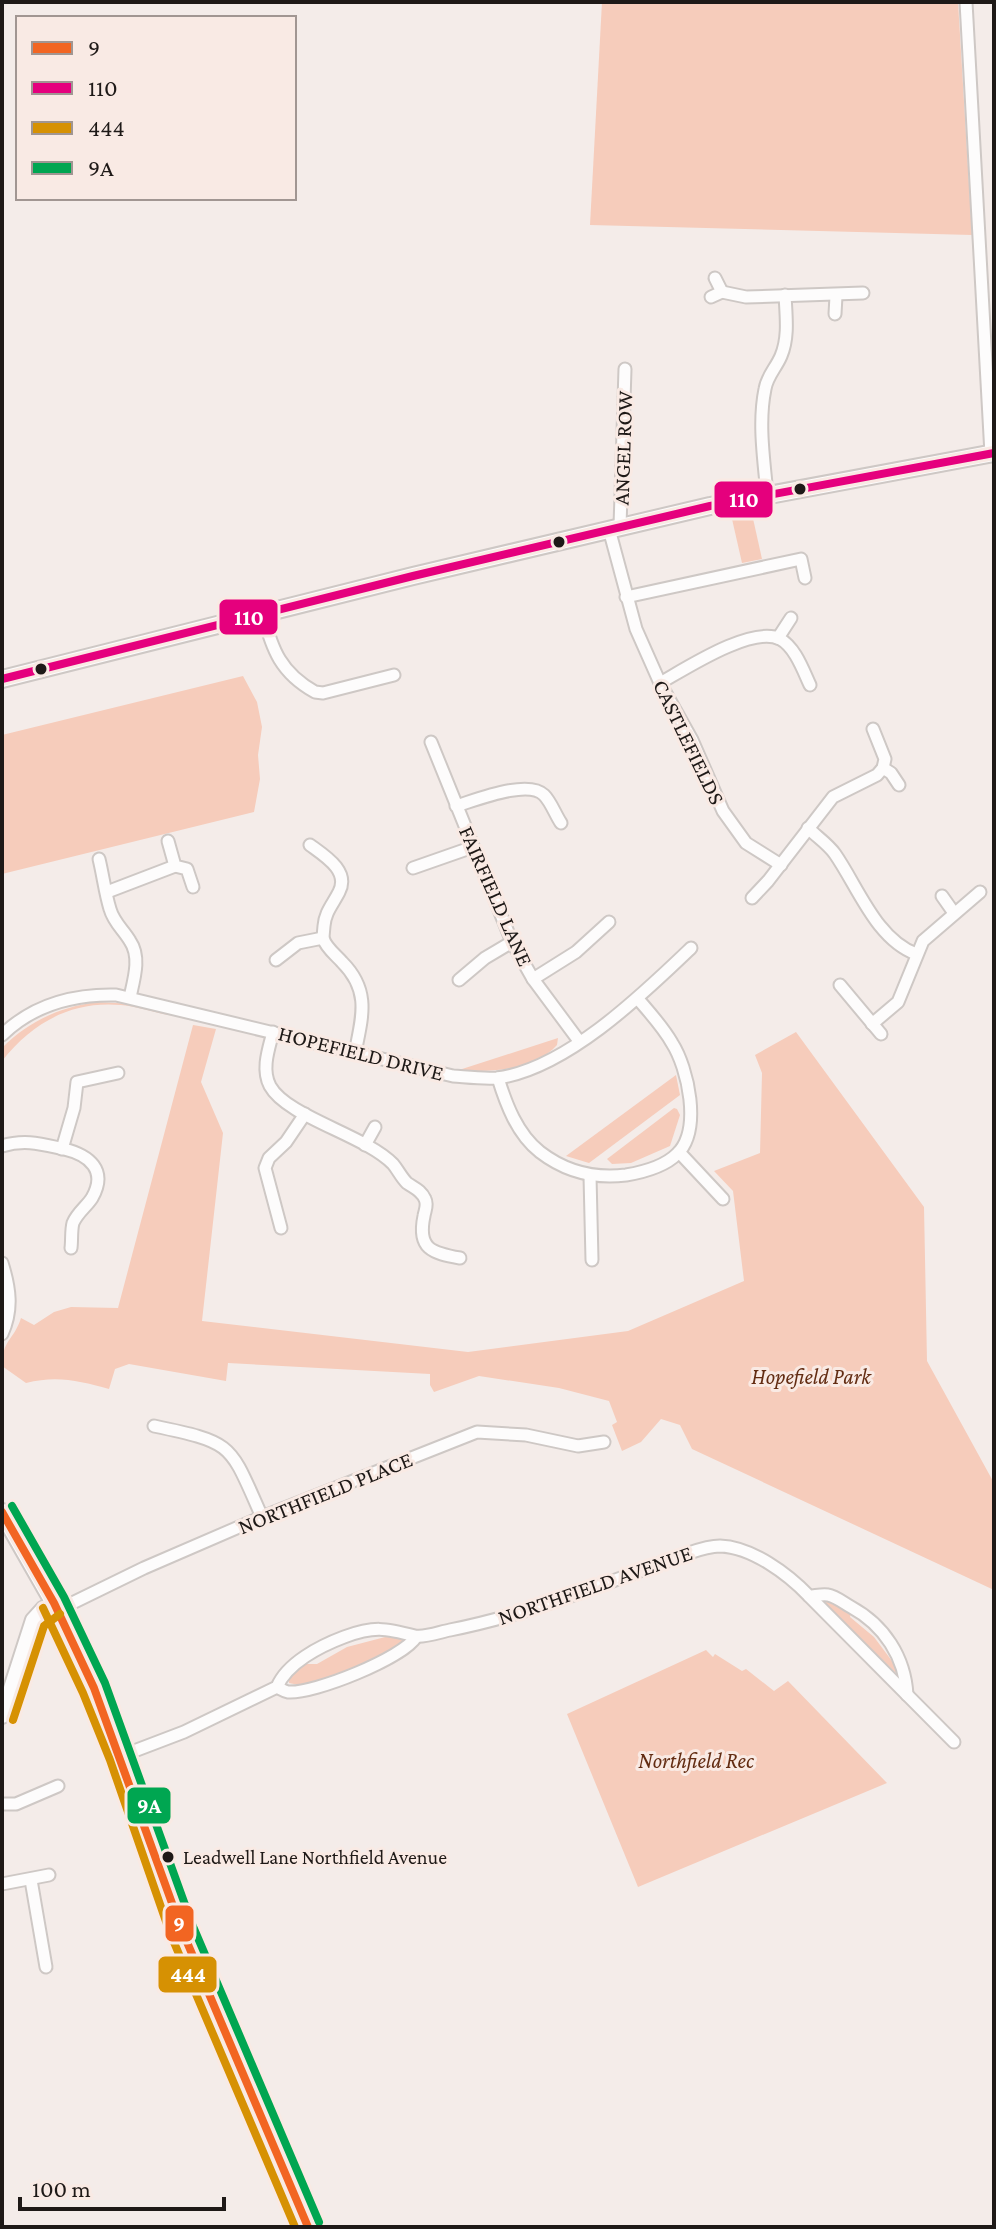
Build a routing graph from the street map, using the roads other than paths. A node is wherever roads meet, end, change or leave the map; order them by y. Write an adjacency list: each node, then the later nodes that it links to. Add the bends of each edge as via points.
1 (966, 2): 8 (street)
2 (715, 278): 4 (street, via 717,294)
3 (863, 293): 5 (street)
4 (785, 295): 5 (street); 9 (street, via 784,345 764,392)
5 (836, 296): 6 (street)
6 (835, 314)
7 (625, 369): 10 (street, ANGEL ROW)
8 (993, 454): 9 (main road)
9 (767, 494): 10 (main road)
10 (615, 528): 12 (street, CASTLEFIELDS); 13 (main road)
11 (805, 578): 12 (street, via 801,559)
12 (626, 597): 18 (street, CASTLEFIELDS)
13 (263, 614): 16 (street, via 276,656 315,692); 17 (main road)
14 (791, 618): 15 (street)
15 (778, 638): 18 (street, via 727,646); 19 (street, via 800,662)
16 (394, 675)
17 (2, 679)
18 (660, 683): 31 (street, CASTLEFIELDS, via 735,831)
19 (810, 685)
20 (873, 729): 22 (street, via 885,759)
21 (431, 742): 24 (street, FAIRFIELD LANE)
22 (883, 768): 23 (street); 26 (street, via 833,797)
23 (899, 785)
24 (456, 806): 25 (street, via 535,790 543,793); 29 (street, FAIRFIELD LANE)
25 (561, 823)
26 (808, 828): 31 (street); 44 (street, via 833,851 890,937)
27 (168, 841): 32 (street)
28 (310, 845): 41 (street, via 341,873)
29 (473, 847): 33 (street); 42 (street, FAIRFIELD LANE)
30 (99, 859): 35 (street)
31 (781, 865): 38 (street)
32 (175, 866): 34 (street, via 187,869 192,881); 35 (street)
33 (413, 868)
34 (204, 872)
35 (107, 892): 49 (street, via 118,927 136,952)
36 (980, 892): 39 (street)
37 (942, 896): 39 (street)
38 (752, 898)
39 (954, 913): 44 (street)
40 (609, 922): 46 (street, via 576,952)
41 (323, 938): 45 (street, via 298,943); 56 (street, via 359,985 362,1017)
42 (512, 942): 46 (street, FAIRFIELD LANE); 47 (street)
43 (691, 948): 50 (street, HOPEFIELD DRIVE)
44 (916, 954): 51 (street, via 898,1002)
45 (276, 960)
46 (533, 979): 55 (street, FAIRFIELD LANE)
47 (459, 980)
48 (840, 985): 51 (street)
49 (130, 997): 52 (street, HOPEFIELD DRIVE); 54 (street, HOPEFIELD DRIVE, via 96,994 55,1003)
50 (638, 999): 55 (street, HOPEFIELD DRIVE); 64 (street, via 672,1042 684,1067 690,1119)
51 (872, 1024): 53 (street)
52 (273, 1032): 56 (street, HOPEFIELD DRIVE); 59 (street, via 266,1062 269,1085)
53 (881, 1034)
54 (2, 1035)
55 (579, 1041): 58 (street, HOPEFIELD DRIVE, via 549,1060)
56 (355, 1053): 58 (street, HOPEFIELD DRIVE, via 453,1076)
57 (118, 1073): 63 (street, via 77,1082)
58 (498, 1078): 65 (street, via 520,1130 538,1151)
59 (305, 1114): 61 (street); 67 (street, via 265,1168)
60 (375, 1127): 61 (street)
61 (365, 1145): 69 (street, via 382,1154 424,1197 422,1229 431,1252)
62 (2, 1146): 63 (street, via 30,1141)
63 (62, 1149): 68 (street, via 89,1158 98,1183 73,1224)
64 (679, 1152): 65 (street, via 641,1172); 66 (street)
65 (590, 1176): 70 (street)
66 (723, 1199)
67 (281, 1228)
68 (71, 1248)
69 (460, 1258)
70 (592, 1260)
71 (2, 1263): 72 (street, via 10,1306)
72 (2, 1334)
73 (154, 1426): 76 (street, via 207,1437 226,1447)
74 (604, 1442): 76 (street, NORTHFIELD PLACE, via 578,1446 477,1432)
75 (2, 1512): 78 (main road)
76 (262, 1517): 78 (street, NORTHFIELD PLACE)
77 (809, 1596): 79 (street, NORTHFIELD AVENUE, via 783,1573 722,1546 516,1615); 81 (street, NORTHFIELD AVENUE); 81 (street, NORTHFIELD AVENUE, via 828,1595 877,1625 902,1667)
78 (56, 1607): 82 (street, via 37,1613 33,1620); 84 (main road)
79 (416, 1637): 80 (street, NORTHFIELD AVENUE, via 399,1653 350,1675 289,1692); 80 (street, NORTHFIELD AVENUE, via 394,1629 368,1629 341,1638 289,1668)
80 (277, 1687): 84 (street, NORTHFIELD AVENUE)
81 (907, 1695): 83 (street, NORTHFIELD AVENUE)
82 (2, 1716)
83 (954, 1742)
84 (121, 1756): 91 (main road, via 181,1928)
85 (58, 1786): 86 (street, via 16,1804)
86 (2, 1804)
87 (49, 1875): 88 (street)
88 (31, 1880): 89 (street); 90 (street)
89 (2, 1884)
90 (46, 1967)
91 (308, 2227)

